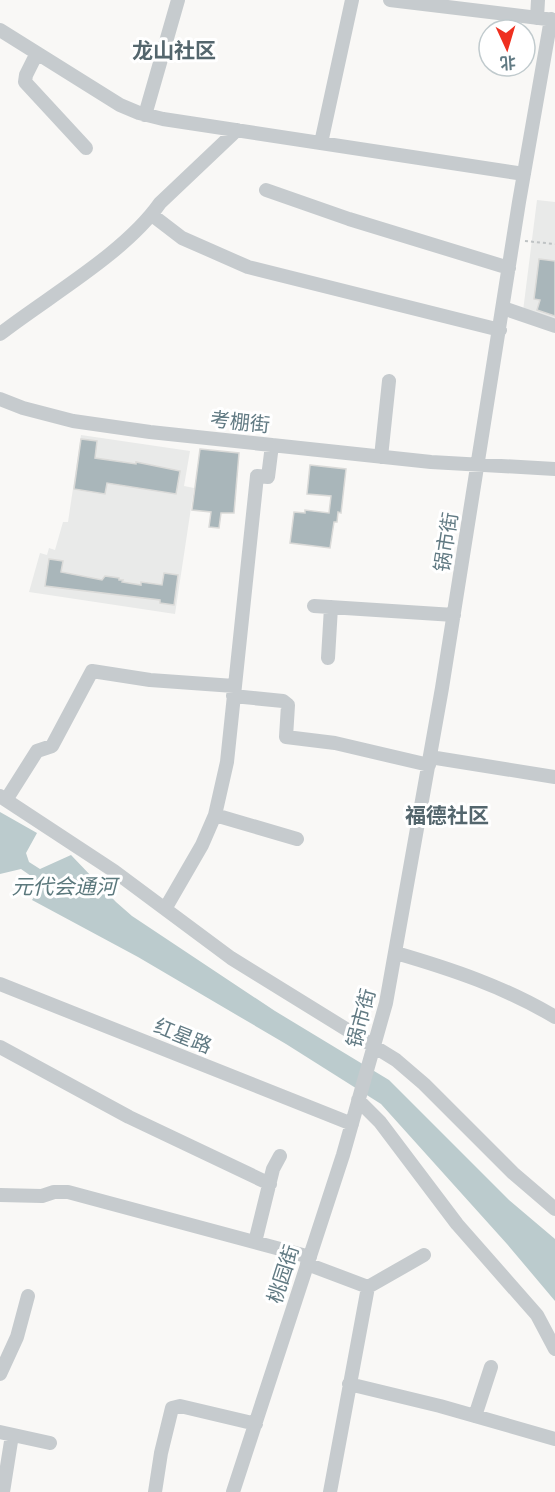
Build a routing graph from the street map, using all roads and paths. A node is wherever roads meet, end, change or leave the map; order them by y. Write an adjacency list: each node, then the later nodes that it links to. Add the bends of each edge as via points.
1 (178, 0): 8 (street)
2 (352, 0): 10 (street)
3 (390, 0): 5 (street)
4 (538, 0): 5 (street, 锅市街)
5 (548, 19): 12 (street, 锅市街)
6 (0, 30): 7 (street)
7 (37, 53): 8 (street, via 120,105); 11 (street, via 25,82)
8 (145, 115): 9 (street)
9 (237, 130): 10 (street); 14 (street)
10 (321, 143): 12 (street)
11 (86, 148)
12 (524, 174): 15 (street, 锅市街)
13 (266, 190): 17 (street)
14 (152, 215): 20 (street, via 182,238 248,267); 21 (street, via 112,252)
15 (513, 240): 16 (path); 17 (street, 锅市街)
16 (555, 244)
17 (509, 268): 18 (street, 锅市街)
18 (503, 308): 19 (street); 20 (street, 锅市街)
19 (555, 326)
20 (500, 330): 26 (street, 锅市街)
21 (0, 334)
22 (389, 381): 25 (street)
23 (0, 399): 24 (street, 考棚街, via 73,421)
24 (272, 445): 25 (street, 考棚街); 32 (street, via 268,477 257,476)
25 (381, 457): 26 (street, 考棚街)
26 (478, 465): 27 (street, 考棚街); 30 (street, 锅市街)
27 (555, 469)
28 (314, 606): 29 (street)
29 (331, 607): 30 (street); 31 (street)
30 (454, 615): 33 (street, 锅市街)
31 (328, 658)
32 (234, 691): 33 (street, via 288,705 286,737); 35 (street, via 92,671 52,746 37,752); 36 (street, via 227,762)
33 (430, 761): 34 (street); 39 (street, 锅市街)
34 (555, 777)
35 (3, 798): 38 (street)
36 (215, 815): 37 (street); 38 (street)
37 (297, 839)
38 (165, 909): 42 (street, via 231,958)
39 (396, 953): 41 (street, via 454,970 527,1000); 42 (street, 锅市街)
40 (0, 984): 46 (street, 红星路)
41 (555, 1017)
42 (374, 1046): 44 (street, 锅市街); 50 (street, via 424,1084)
43 (0, 1047): 48 (street, via 129,1117)
44 (368, 1068): 45 (street, 桃园街)
45 (358, 1100): 46 (street, 桃园街); 56 (street, via 380,1122 457,1224 537,1315)
46 (352, 1124): 53 (street, 桃园街)
47 (280, 1156): 48 (street)
48 (270, 1184): 51 (street)
49 (0, 1195): 51 (street, via 68,1192)
50 (555, 1209)
51 (255, 1242): 53 (street)
52 (424, 1255): 54 (street)
53 (308, 1260): 54 (street); 61 (street, 桃园街)
54 (368, 1287): 59 (street)
55 (28, 1296): 58 (street, via 17,1337)
56 (555, 1349)
57 (491, 1367): 60 (street)
58 (0, 1374)
59 (349, 1384): 60 (street); 68 (street)
60 (475, 1416): 63 (street)
61 (255, 1424): 66 (street, via 180,1406 172,1408); 67 (street, 桃园街)
62 (6, 1434): 64 (street); 65 (street)
63 (555, 1439)
64 (50, 1443)
65 (3, 1492)
66 (155, 1492)
67 (233, 1492)
68 (330, 1492)

